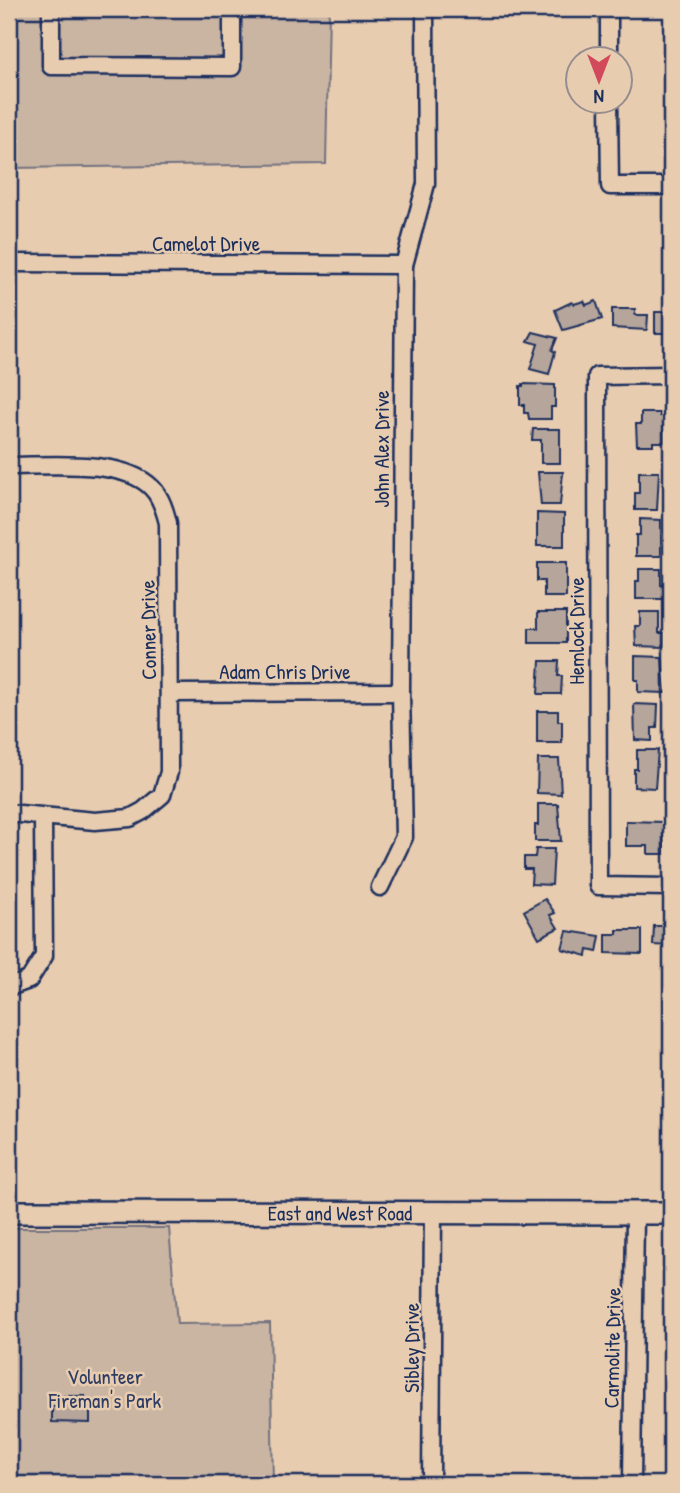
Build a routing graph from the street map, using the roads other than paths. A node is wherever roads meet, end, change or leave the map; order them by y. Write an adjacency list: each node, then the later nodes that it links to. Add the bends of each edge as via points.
1 (51, 9): 2 (street, via 51,66 232,67)
2 (232, 9)
3 (425, 9): 9 (street, John Alex Drive, via 426,184)
4 (609, 9): 5 (street)
5 (609, 46)
6 (610, 116): 7 (street, via 610,187)
7 (671, 186)
8 (9, 263): 9 (street, Camelot Drive)
9 (404, 265): 12 (street, John Alex Drive)
10 (671, 375): 17 (street, Hemlock Drive, via 597,376 597,886)
11 (9, 466): 13 (street, Conner Drive, via 116,471 133,475 152,488 168,523)
12 (401, 692): 13 (street, Adam Chris Drive); 16 (street, John Alex Drive, via 404,837)
13 (170, 693): 15 (street, Conner Drive, via 169,772 162,795 130,818)
14 (9, 813): 15 (street, Conner Drive)
15 (43, 817): 18 (street, via 44,956 29,981)
16 (380, 887)
17 (671, 887)
18 (9, 987)
19 (9, 1212): 20 (street, East and West Road)
20 (433, 1212): 21 (street, East and West Road); 23 (street, Sibley Drive)
21 (635, 1213): 22 (street, East and West Road); 24 (street, Carmolite Drive)
22 (671, 1213)
23 (431, 1484)
24 (632, 1484)

